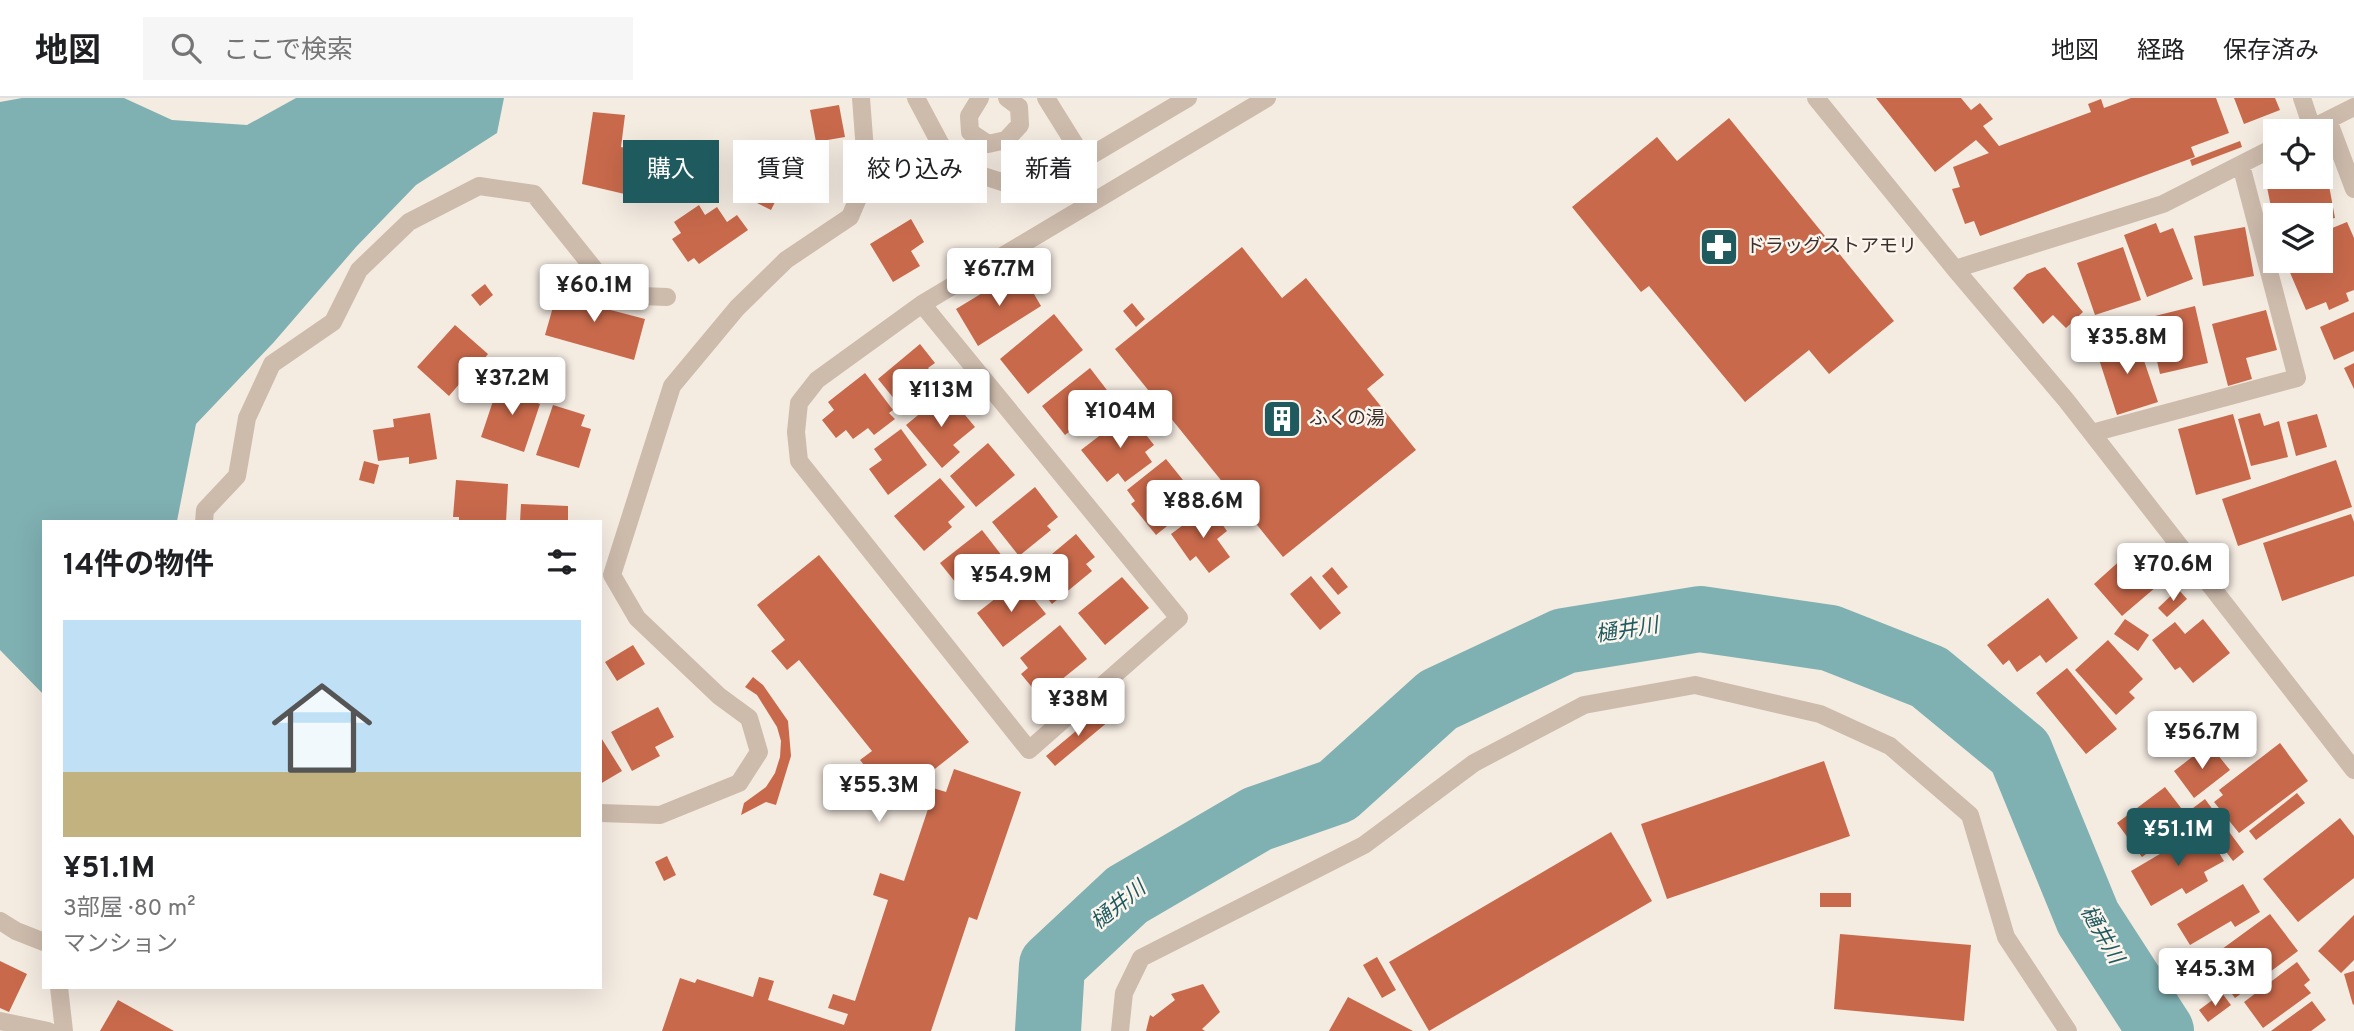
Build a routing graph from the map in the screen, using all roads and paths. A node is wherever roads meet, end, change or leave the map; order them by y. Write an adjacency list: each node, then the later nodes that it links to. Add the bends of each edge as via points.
1 (861, 98): 30 (street, via 867,177 850,217 786,260 737,308 672,386 612,575 637,618 749,718 759,752 739,783 660,815)
2 (916, 98): 22 (street, via 941,145 971,172)
3 (959, 98): 4 (street)
4 (972, 98)
5 (980, 98): 17 (street, via 969,116 970,132 988,144)
6 (1007, 98): 15 (street, via 1019,107 1020,125)
7 (1267, 98): 26 (street)
8 (1816, 98): 24 (street)
9 (2302, 98): 13 (street)
10 (1052, 100): 16 (street)
11 (1180, 100): 18 (street)
12 (2354, 107): 14 (street)
13 (2312, 119)
14 (2329, 119)
15 (1007, 140)
16 (1074, 140)
17 (1001, 142)
18 (1097, 151)
19 (2263, 153): 21 (street)
20 (2333, 155): 23 (street)
21 (2241, 165): 24 (street, via 2163,204); 27 (street, via 2297,378)
22 (1001, 182)
23 (2354, 189)
24 (1955, 269): 27 (street)
25 (667, 297): 28 (street, via 615,295 534,194 479,186 409,222 359,270 333,322 272,364 247,418 237,476 205,510)
26 (922, 304): 26 (street, via 817,380 799,402 799,461 1029,750 1179,618)
27 (2092, 433): 29 (street)
28 (204, 520)
29 (2354, 769)
30 (602, 813)
31 (0, 921): 32 (street)
32 (42, 941)
33 (58, 989): 36 (street)
34 (0, 1021): 35 (street)
35 (48, 1031)
36 (64, 1031)
37 (1120, 1031): 38 (street, via 1124,993 1141,958 1364,845 1474,763 1584,705 1695,685 1820,714 1890,746 1970,815 2006,937)
38 (2068, 1031)

